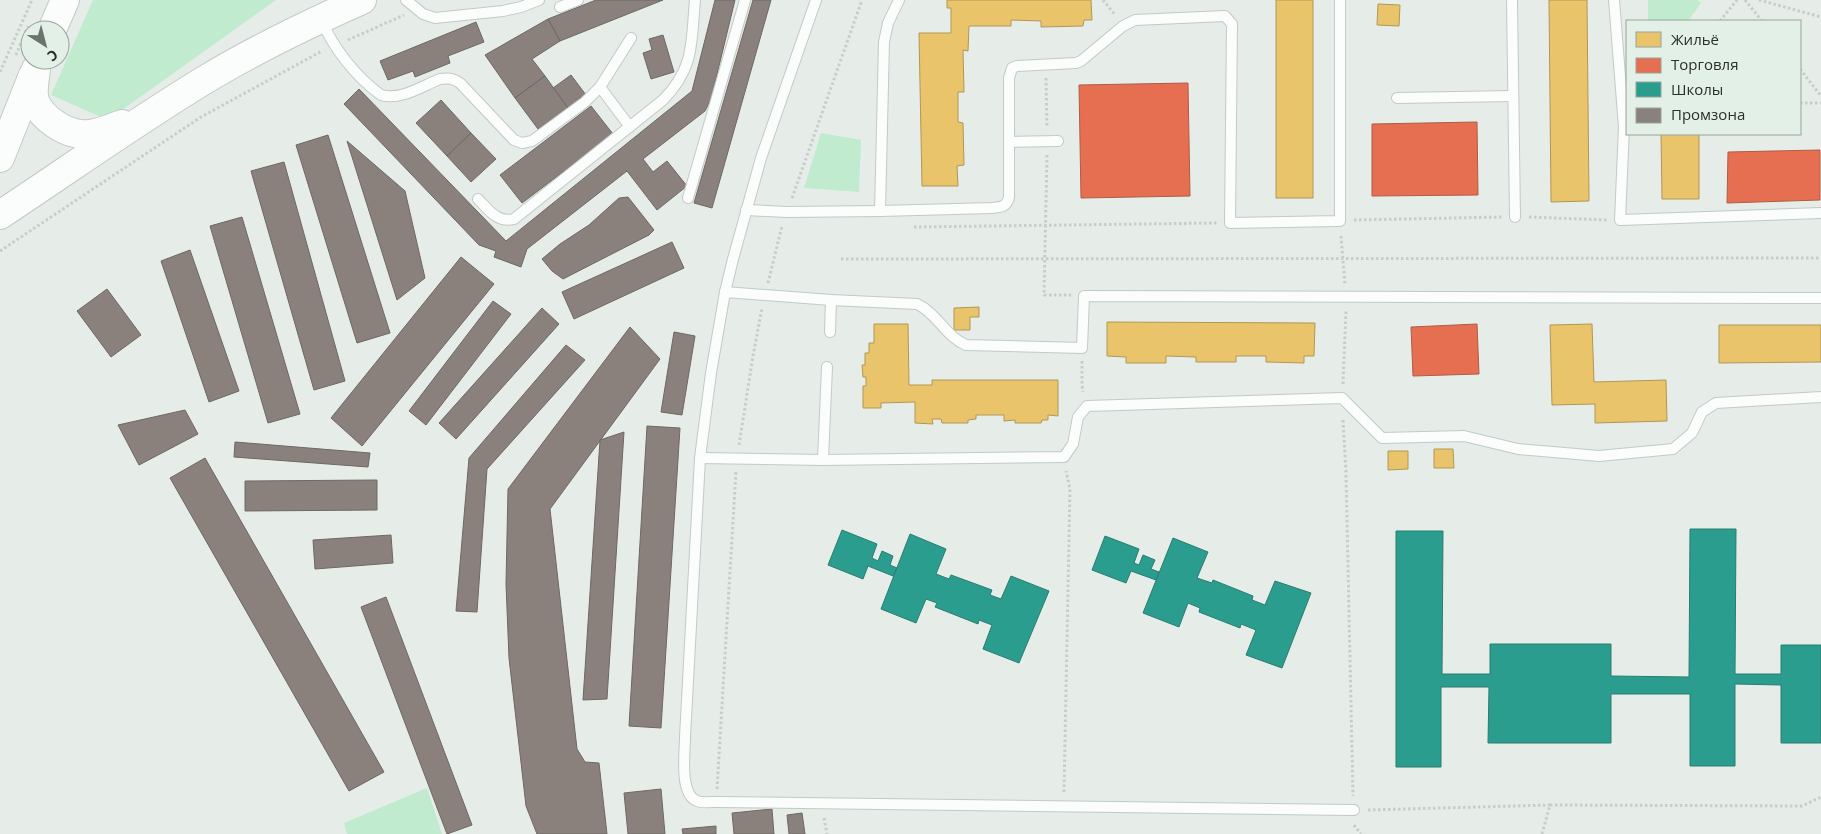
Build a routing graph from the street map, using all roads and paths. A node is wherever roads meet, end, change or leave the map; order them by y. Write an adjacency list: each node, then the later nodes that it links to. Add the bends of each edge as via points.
1 (32, 0): 33 (path)
2 (65, 0): 23 (main road)
3 (362, 0): 22 (main road)
4 (406, 0): 20 (lane)
5 (539, 0): 20 (lane, via 511,9 444,17 428,16)
6 (578, 0): 19 (lane)
7 (696, 0): 41 (lane, via 690,54 682,78 663,100)
8 (745, 0): 46 (lane)
9 (816, 0): 48 (lane)
10 (862, 0): 50 (path)
11 (898, 0): 49 (lane, via 884,42)
12 (1103, 0): 26 (path)
13 (1340, 0): 55 (lane)
14 (1512, 0): 35 (lane)
15 (1614, 0): 54 (lane, via 1624,126)
16 (1737, 0): 24 (path)
17 (1745, 0): 25 (path)
18 (1759, 0): 21 (path)
19 (560, 7)
20 (417, 10): 28 (path)
21 (1821, 17)
22 (320, 18): 28 (lane); 40 (main road, via 220,71)
23 (46, 20)
24 (1721, 20)
25 (1761, 20)
26 (1123, 26): 29 (lane, via 1081,61); 56 (lane, via 1135,20 1226,16 1232,24)
27 (631, 38): 34 (lane)
28 (334, 46): 34 (lane, via 375,91 386,97 397,97 440,79 455,80 514,140 522,144 532,142); 61 (path, via 201,117)
29 (1046, 65): 43 (lane, via 1017,66 1009,72); 44 (path)
30 (28, 70): 45 (main road)
31 (31, 70): 40 (main road, via 34,100 44,117 68,133 100,132)
32 (1801, 70): 36 (path)
33 (0, 72)
34 (600, 87): 41 (lane)
35 (1513, 96): 37 (lane); 53 (lane)
36 (1821, 96)
37 (1397, 98)
38 (1821, 103): 39 (path)
39 (1801, 104)
40 (154, 113): 52 (main road)
41 (630, 127): 47 (lane, via 514,219 495,217)
42 (1058, 141): 44 (lane)
43 (1009, 142): 44 (lane); 49 (lane, via 1009,197 1001,207)
44 (1047, 142): 57 (path)
45 (0, 158)
46 (688, 198)
47 (478, 199)
48 (746, 210): 50 (lane); 66 (lane)
49 (880, 210): 50 (lane)
50 (787, 212): 59 (path)
51 (1821, 213): 54 (lane)
52 (0, 215)
53 (1515, 217): 54 (path); 55 (path)
54 (1620, 220)
55 (1340, 221): 56 (lane); 63 (path)
56 (1230, 223): 57 (path)
57 (1046, 225): 58 (path); 62 (path)
58 (909, 227)
59 (782, 228): 60 (path); 67 (path)
60 (792, 228)
61 (0, 251)
62 (1045, 258): 63 (path); 65 (path); 68 (path, via 1044,295)
63 (1343, 258): 64 (path); 69 (path)
64 (1821, 258)
65 (841, 259)
66 (725, 292): 67 (lane); 79 (lane)
67 (765, 295): 71 (lane); 80 (path)
68 (1084, 296): 69 (lane); 73 (lane)
69 (1346, 298): 70 (lane); 76 (path)
70 (1821, 298)
71 (831, 300): 72 (lane); 73 (lane, via 917,304 966,345)
72 (830, 332)
73 (1082, 348): 77 (path, via 1082,385)
74 (827, 367): 81 (lane)
75 (1821, 397): 76 (lane, via 1716,402 1702,412 1692,433 1673,449 1599,456 1518,450 1464,436 1382,438)
76 (1342, 398): 77 (lane); 82 (path)
77 (1087, 406): 78 (lane, via 1078,417 1073,444)
78 (1064, 457): 81 (lane); 86 (path, via 1070,489)
79 (700, 458): 80 (lane); 84 (lane, via 684,782 690,796 697,801)
80 (738, 459): 81 (lane); 84 (path)
81 (823, 460)
82 (1353, 796)
83 (1821, 797): 85 (path, via 1802,806)
84 (717, 802): 86 (lane)
85 (1550, 805): 87 (path); 88 (path)
86 (1064, 808): 87 (lane)
87 (1354, 810)
88 (1542, 834)

